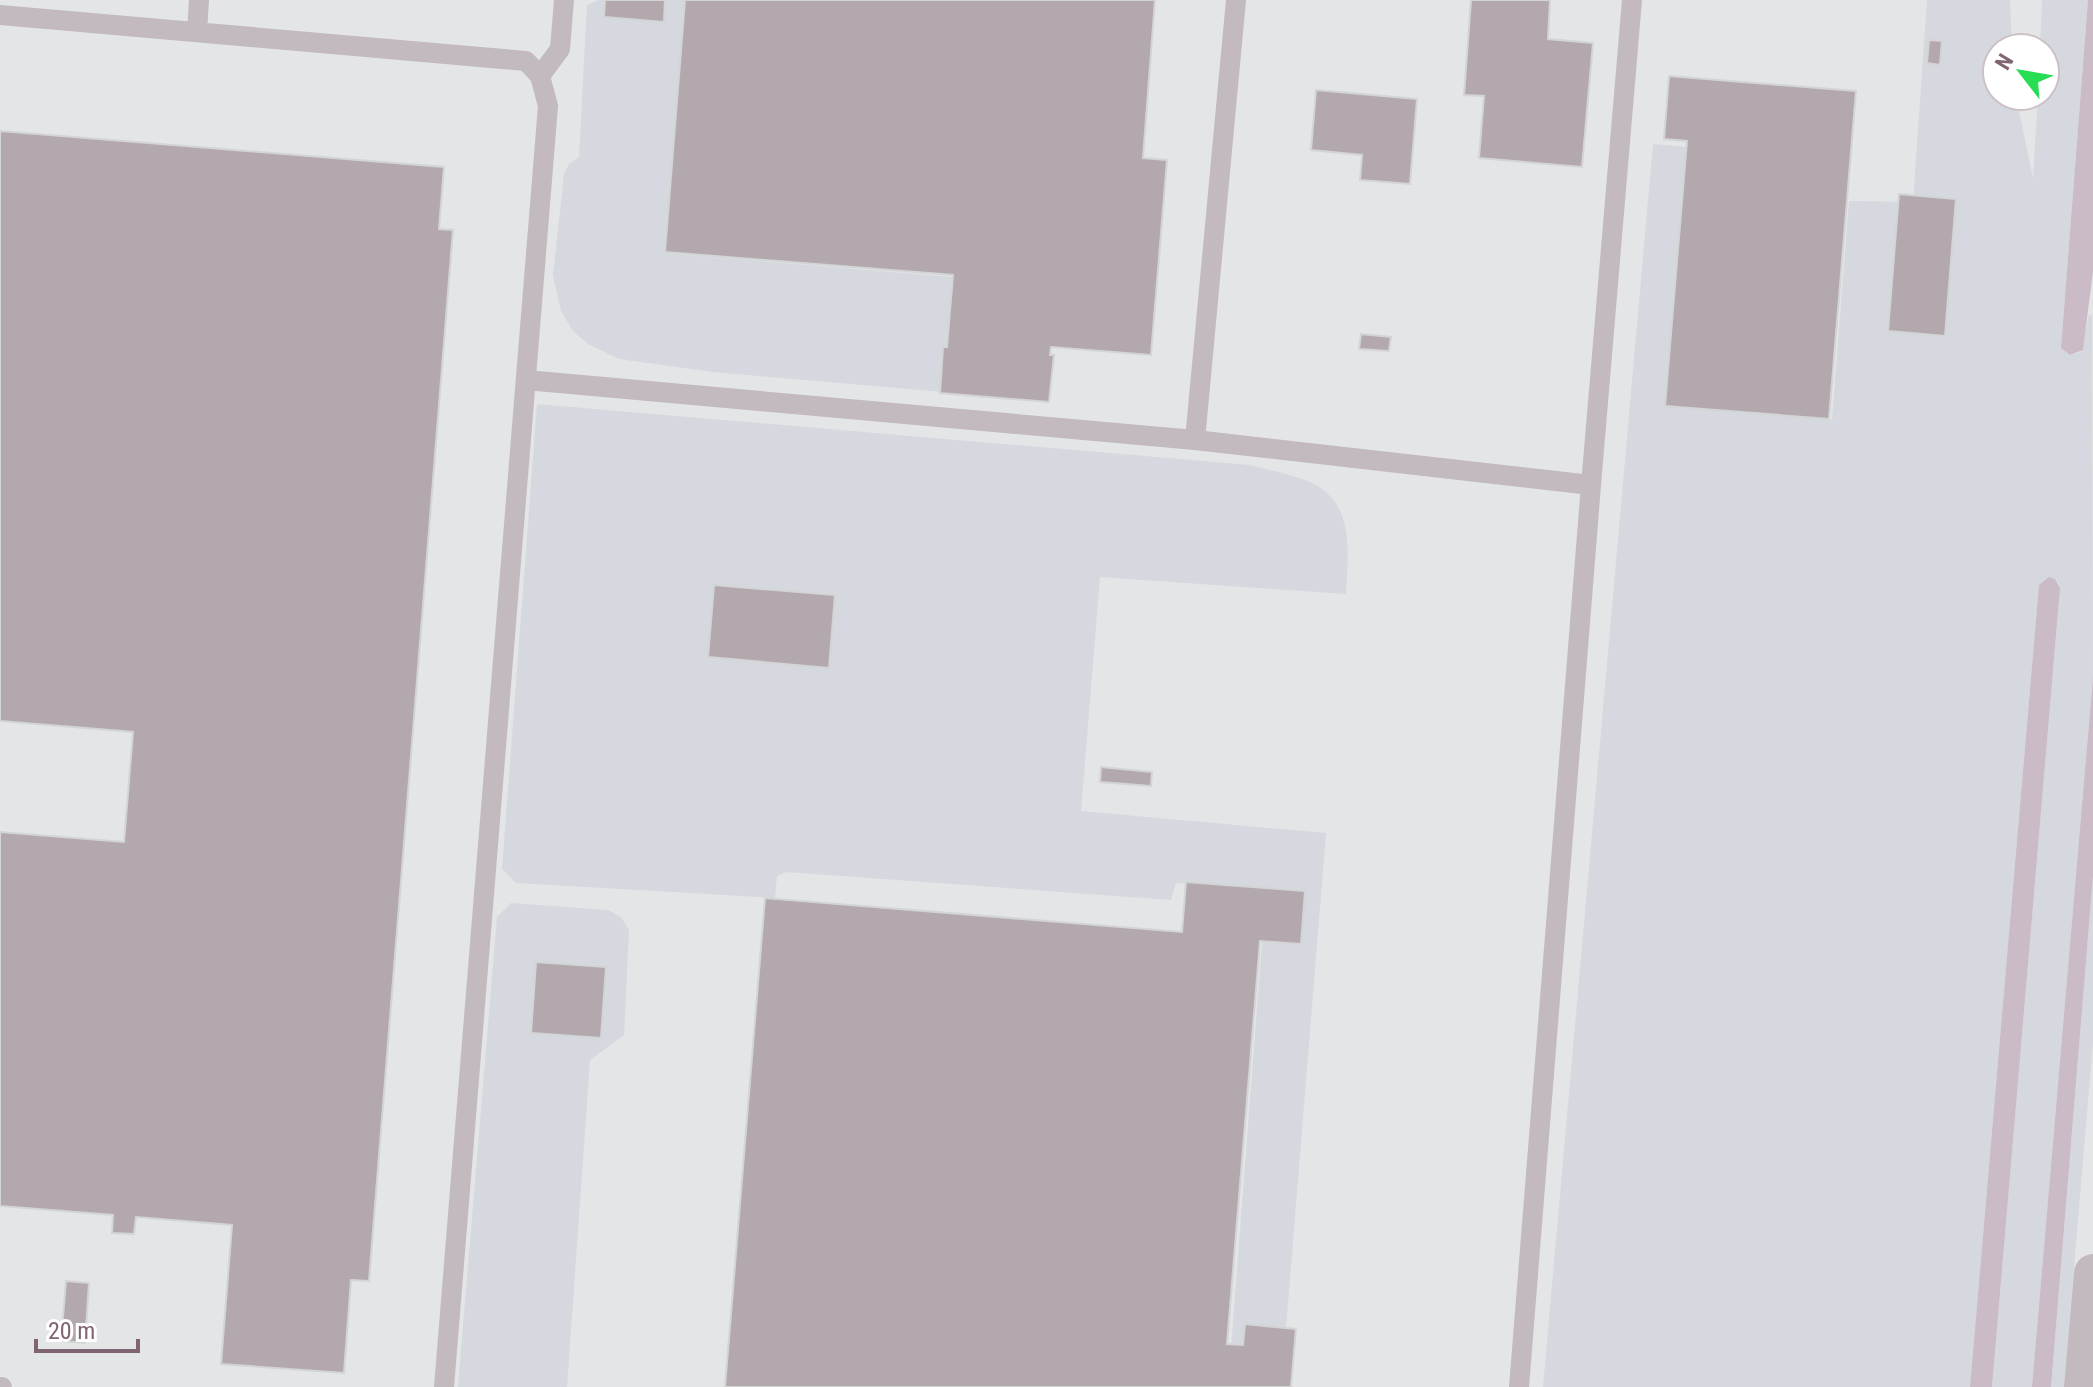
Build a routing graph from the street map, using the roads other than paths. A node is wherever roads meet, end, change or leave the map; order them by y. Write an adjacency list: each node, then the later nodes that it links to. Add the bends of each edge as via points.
1 (199, 0): 6 (lane)
2 (564, 0): 7 (lane, via 560,49)
3 (1236, 0): 9 (lane)
4 (1632, 0): 10 (lane)
5 (0, 15): 6 (lane)
6 (197, 32): 7 (lane, via 526,61)
7 (540, 76): 8 (lane, via 548,106)
8 (526, 380): 9 (lane); 12 (lane)
9 (1195, 440): 10 (lane)
10 (1591, 485): 13 (lane)
11 (2093, 1273): 14 (street)
12 (444, 1387)
13 (1519, 1387)
14 (2083, 1387)

